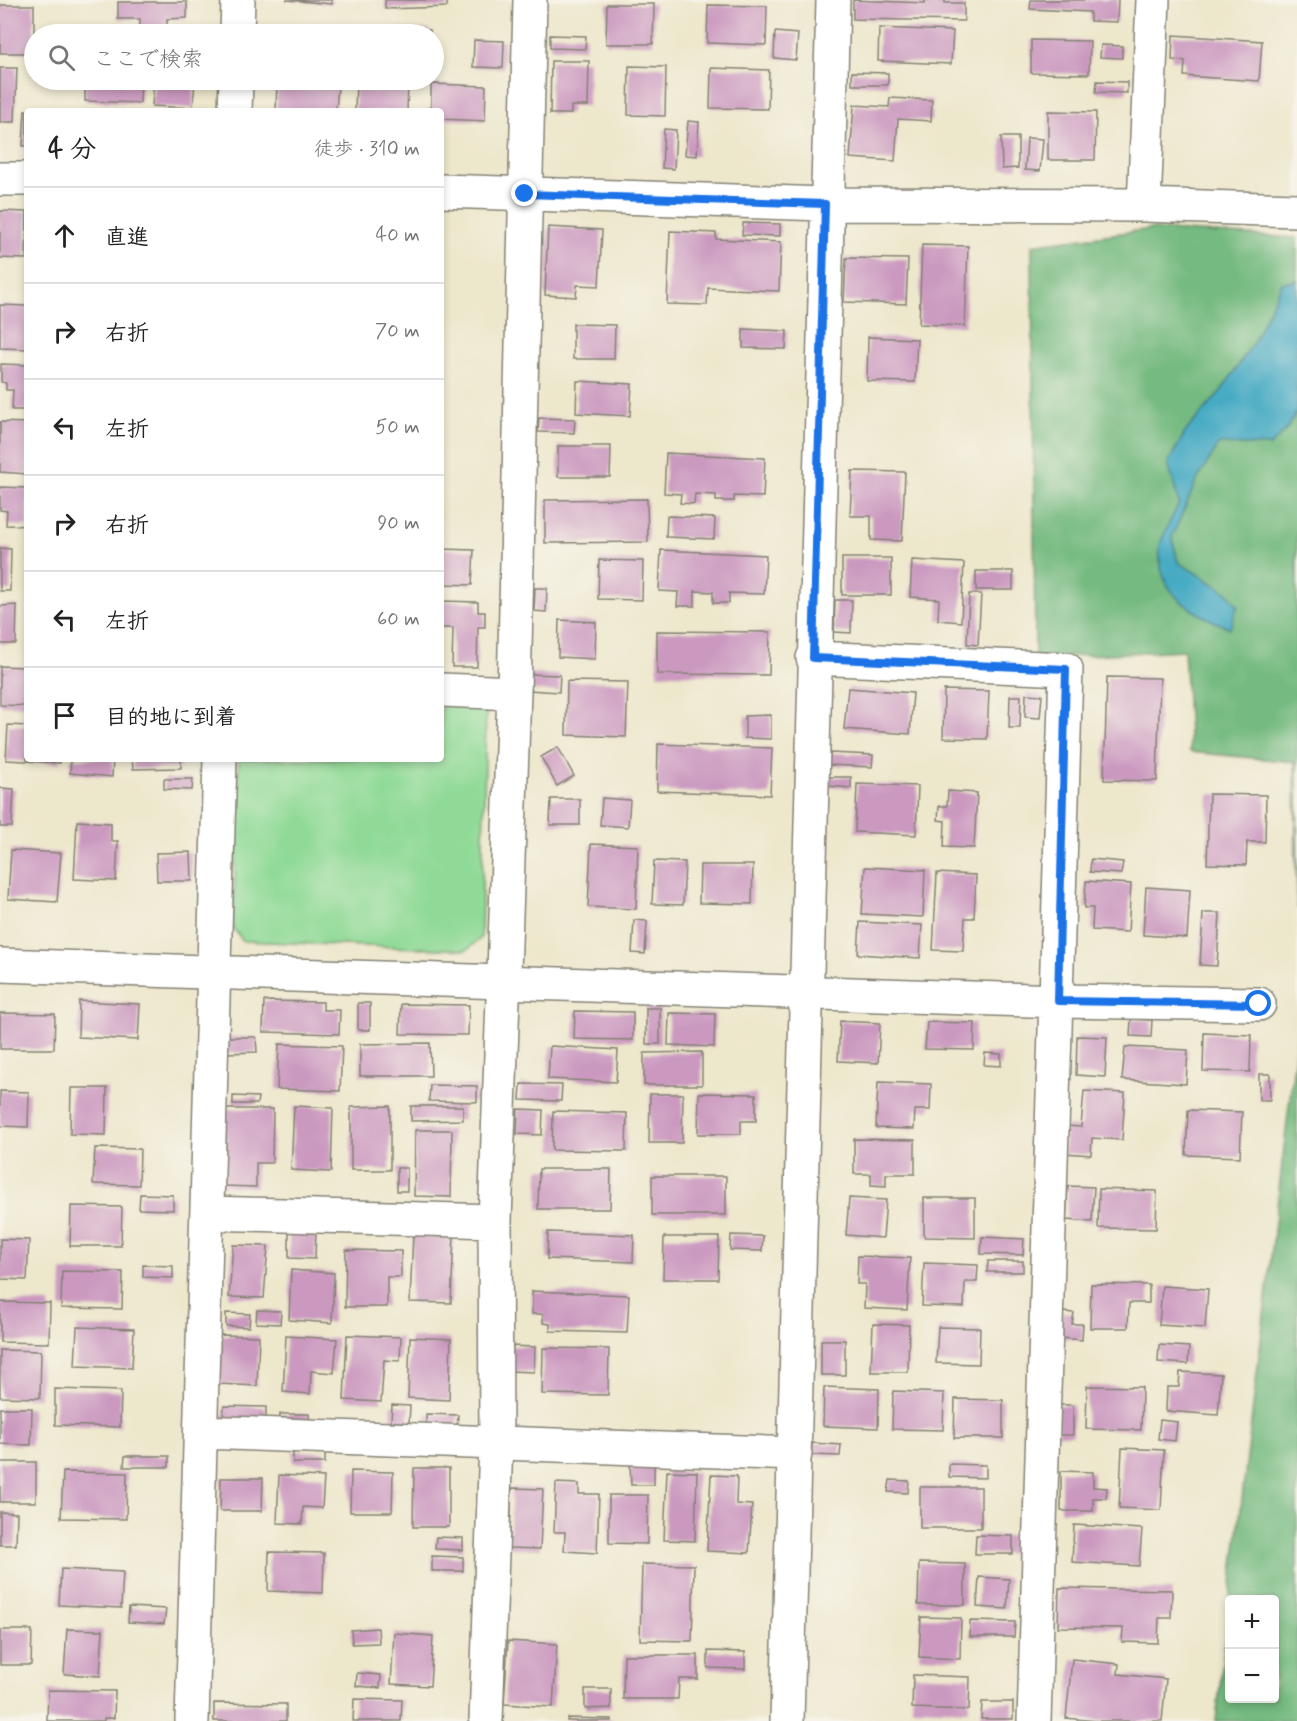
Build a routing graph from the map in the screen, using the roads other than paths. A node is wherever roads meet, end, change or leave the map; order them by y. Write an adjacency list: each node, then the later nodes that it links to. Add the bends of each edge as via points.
1 (238, 0): 5 (street)
2 (530, 0): 11 (street)
3 (833, 0): 12 (street)
4 (1153, 0): 13 (street)
5 (237, 24)
6 (236, 90): 7 (street)
7 (235, 108)
8 (0, 179): 9 (street)
9 (24, 179)
10 (444, 191): 11 (street)
11 (525, 194): 12 (street); 17 (street)
12 (825, 204): 13 (street); 15 (street)
13 (1144, 205): 14 (street)
14 (1297, 210)
15 (813, 658): 22 (street); 23 (street, via 1066,669)
16 (444, 690): 17 (street)
17 (514, 693): 21 (street)
18 (220, 762): 20 (street)
19 (0, 965): 20 (street)
20 (214, 972): 21 (street); 25 (street)
21 (503, 981): 22 (street); 26 (street)
22 (807, 993): 23 (street); 29 (street)
23 (1058, 1001): 24 (street); 33 (street)
24 (1259, 1004)
25 (207, 1213): 26 (street); 27 (street)
26 (495, 1221): 28 (street)
27 (201, 1432): 28 (street); 30 (street)
28 (495, 1442): 29 (street); 31 (street)
29 (795, 1454): 32 (street)
30 (192, 1721)
31 (486, 1721)
32 (787, 1721)
33 (1035, 1721)

